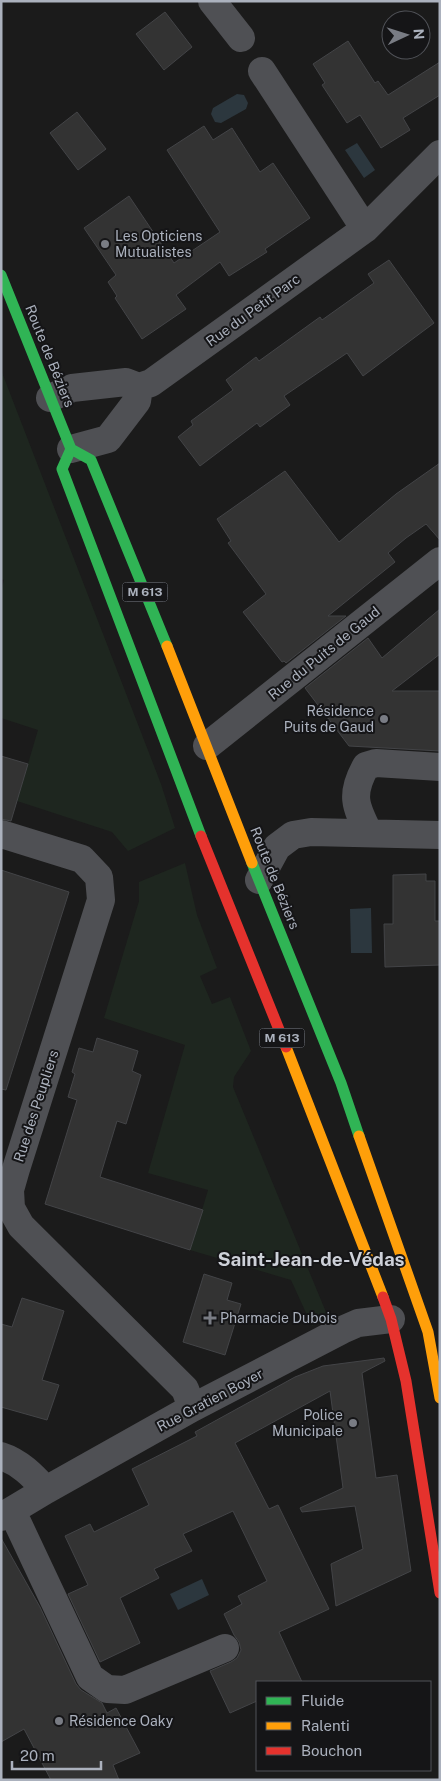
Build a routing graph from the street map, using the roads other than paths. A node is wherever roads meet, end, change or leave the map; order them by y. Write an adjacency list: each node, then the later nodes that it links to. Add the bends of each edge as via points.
1 (212, 1): 2 (street)
2 (241, 38)
3 (262, 70): 5 (street)
4 (440, 154): 5 (street, Rue du Petit Parc)
5 (364, 229): 7 (street, Rue du Petit Parc, via 160,378)
6 (1, 275): 8 (main road, Route de Béziers)
7 (138, 388): 8 (street, via 126,382 72,388); 9 (street, via 137,401 108,439)
8 (50, 398): 9 (main road, Route de Béziers)
9 (70, 449): 11 (main road, Route de Béziers / M 613, via 91,460); 17 (main road, M 613, via 62,469 176,757 201,836)
10 (440, 561): 11 (street, Rue du Puits de Gaud)
11 (203, 747): 16 (main road, Route de Béziers / M 613)
12 (440, 767): 13 (street, via 376,763 366,766 357,785 355,802)
13 (369, 833): 15 (street); 16 (street, via 311,832 293,835 277,847)
14 (1, 834): 20 (street, Rue des Peupliers, via 82,860 99,876 101,900 16,1169 10,1190 11,1208 21,1226 185,1389)
15 (440, 835)
16 (258, 880): 18 (main road, Route de Béziers / M 613, via 341,1083)
17 (396, 1321): 20 (street, Rue Gratien Boyer, via 358,1323); 24 (main road, M 613)
18 (429, 1331): 19 (main road, M 613)
19 (440, 1398)
20 (192, 1408): 22 (street, Rue Gratien Boyer)
21 (1, 1456): 22 (street, via 13,1460)
22 (46, 1490): 23 (street, Rue Gratien Boyer)
23 (7, 1514): 25 (street, via 90,1677 106,1689 125,1690)
24 (440, 1593)
25 (225, 1648)

